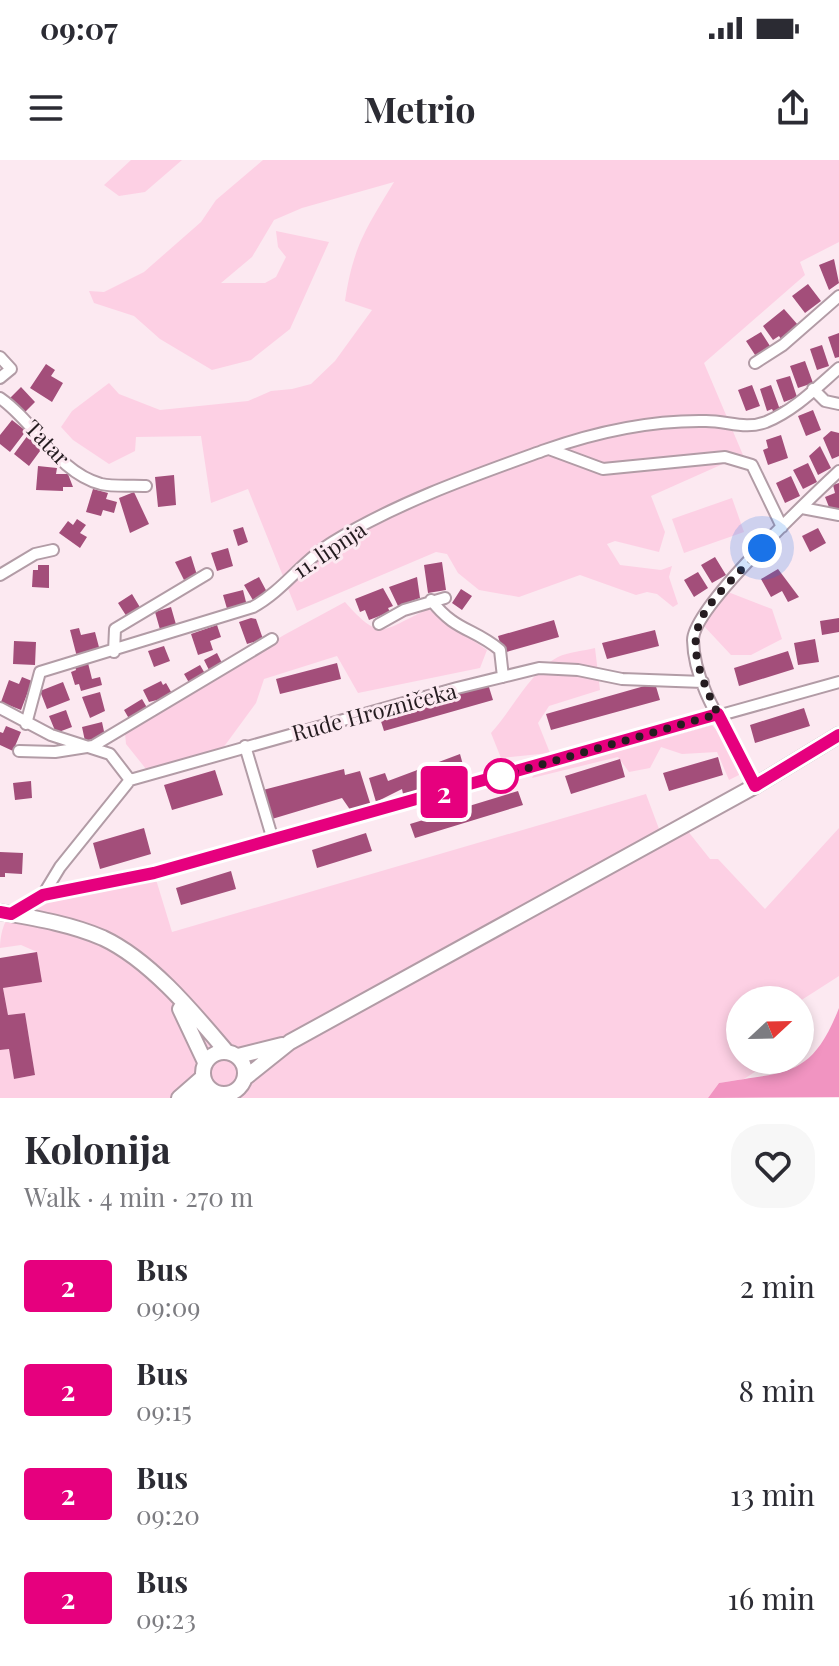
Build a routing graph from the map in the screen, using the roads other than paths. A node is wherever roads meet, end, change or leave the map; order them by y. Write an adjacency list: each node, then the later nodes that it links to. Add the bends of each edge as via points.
1 (839, 296): 3 (street)
2 (0, 357): 5 (street, via 11,369)
3 (755, 363)
4 (839, 368): 6 (street, 11. lipnja)
5 (0, 378)
6 (813, 389): 8 (street, via 825,401); 9 (street, 11. lipnja, via 794,409 748,427 709,421 638,425)
7 (0, 398): 11 (street, Tatar, via 81,474 102,484)
8 (839, 404)
9 (549, 449): 14 (street, via 603,469 725,457 752,465); 22 (street, 11. lipnja, via 385,513 298,567 269,599 253,607)
10 (839, 471): 12 (street)
11 (146, 486)
12 (802, 508): 13 (street); 14 (street)
13 (839, 515)
14 (782, 527): 24 (street, via 698,622 693,639)
15 (53, 550): 17 (street, via 35,554)
16 (207, 574): 22 (street, via 115,629)
17 (0, 575)
18 (445, 598): 19 (street)
19 (431, 600): 20 (street); 23 (street, via 447,620 500,650)
20 (379, 624)
21 (272, 639): 30 (street)
22 (114, 652): 28 (street, 11. lipnja, via 40,672)
23 (503, 677): 24 (street, Rude Hrozničeka, via 539,668); 31 (street, Rude Hrozničeka)
24 (703, 682): 27 (street)
25 (839, 682): 27 (street)
26 (0, 708): 28 (street)
27 (718, 714): 34 (street); 35 (street)
28 (26, 724): 30 (street)
29 (839, 735): 34 (main road)
30 (93, 746): 32 (street); 33 (street, via 110,754)
31 (245, 746): 33 (street, Rude Hrozničeka); 35 (street)
32 (19, 751)
33 (130, 780): 36 (street)
34 (755, 786): 39 (main road)
35 (273, 840): 36 (street, via 154,873)
36 (43, 895): 37 (street)
37 (5, 913): 38 (main road, via 106,940 142,962)
38 (175, 998): 40 (main road); 41 (main road)
39 (290, 1042): 40 (main road); 42 (main road)
40 (232, 1054): 41 (main road, via 218,1052); 42 (main road, via 246,1070)
41 (204, 1070): 43 (main road); 44 (main road)
42 (245, 1078): 43 (main road, via 236,1091)
43 (212, 1091): 45 (main road)
44 (179, 1098)
45 (194, 1098)

